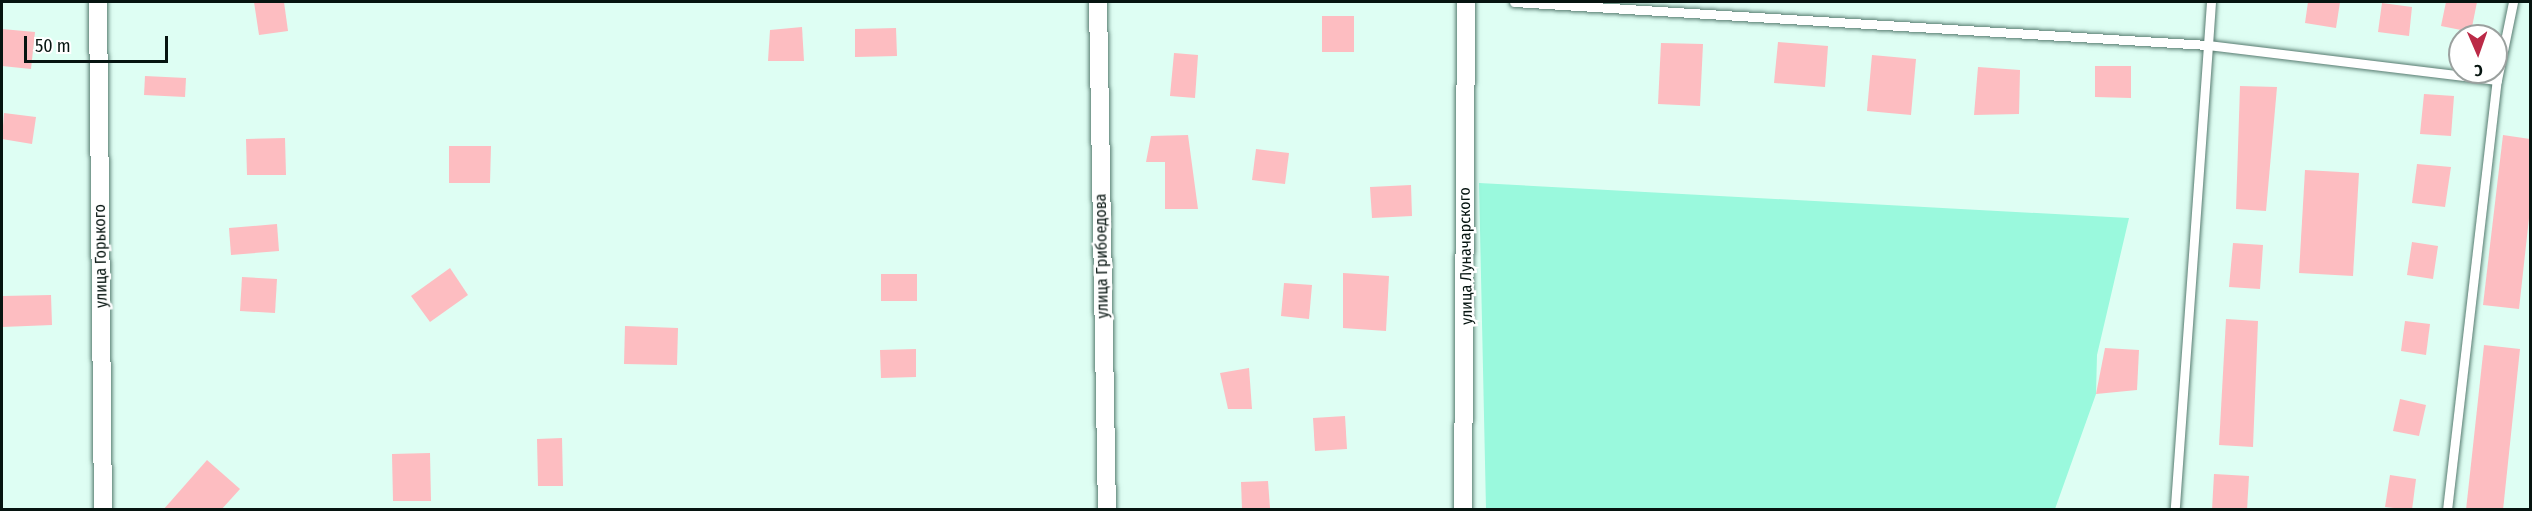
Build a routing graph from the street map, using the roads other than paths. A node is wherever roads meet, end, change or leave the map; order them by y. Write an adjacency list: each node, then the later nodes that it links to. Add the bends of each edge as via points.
1 (98, 2): 11 (street, улица Горького)
2 (1098, 2): 12 (street, улица Грибоедова)
3 (1466, 2): 13 (street, улица Луначарского)
4 (1515, 2): 8 (lane)
5 (2211, 2): 8 (lane)
6 (2513, 2): 7 (lane)
7 (2508, 26)
8 (2208, 45): 9 (lane); 14 (lane)
9 (2448, 74)
10 (2497, 84): 15 (lane)
11 (103, 510)
12 (1107, 510)
13 (1462, 510)
14 (2175, 510)
15 (2447, 510)

